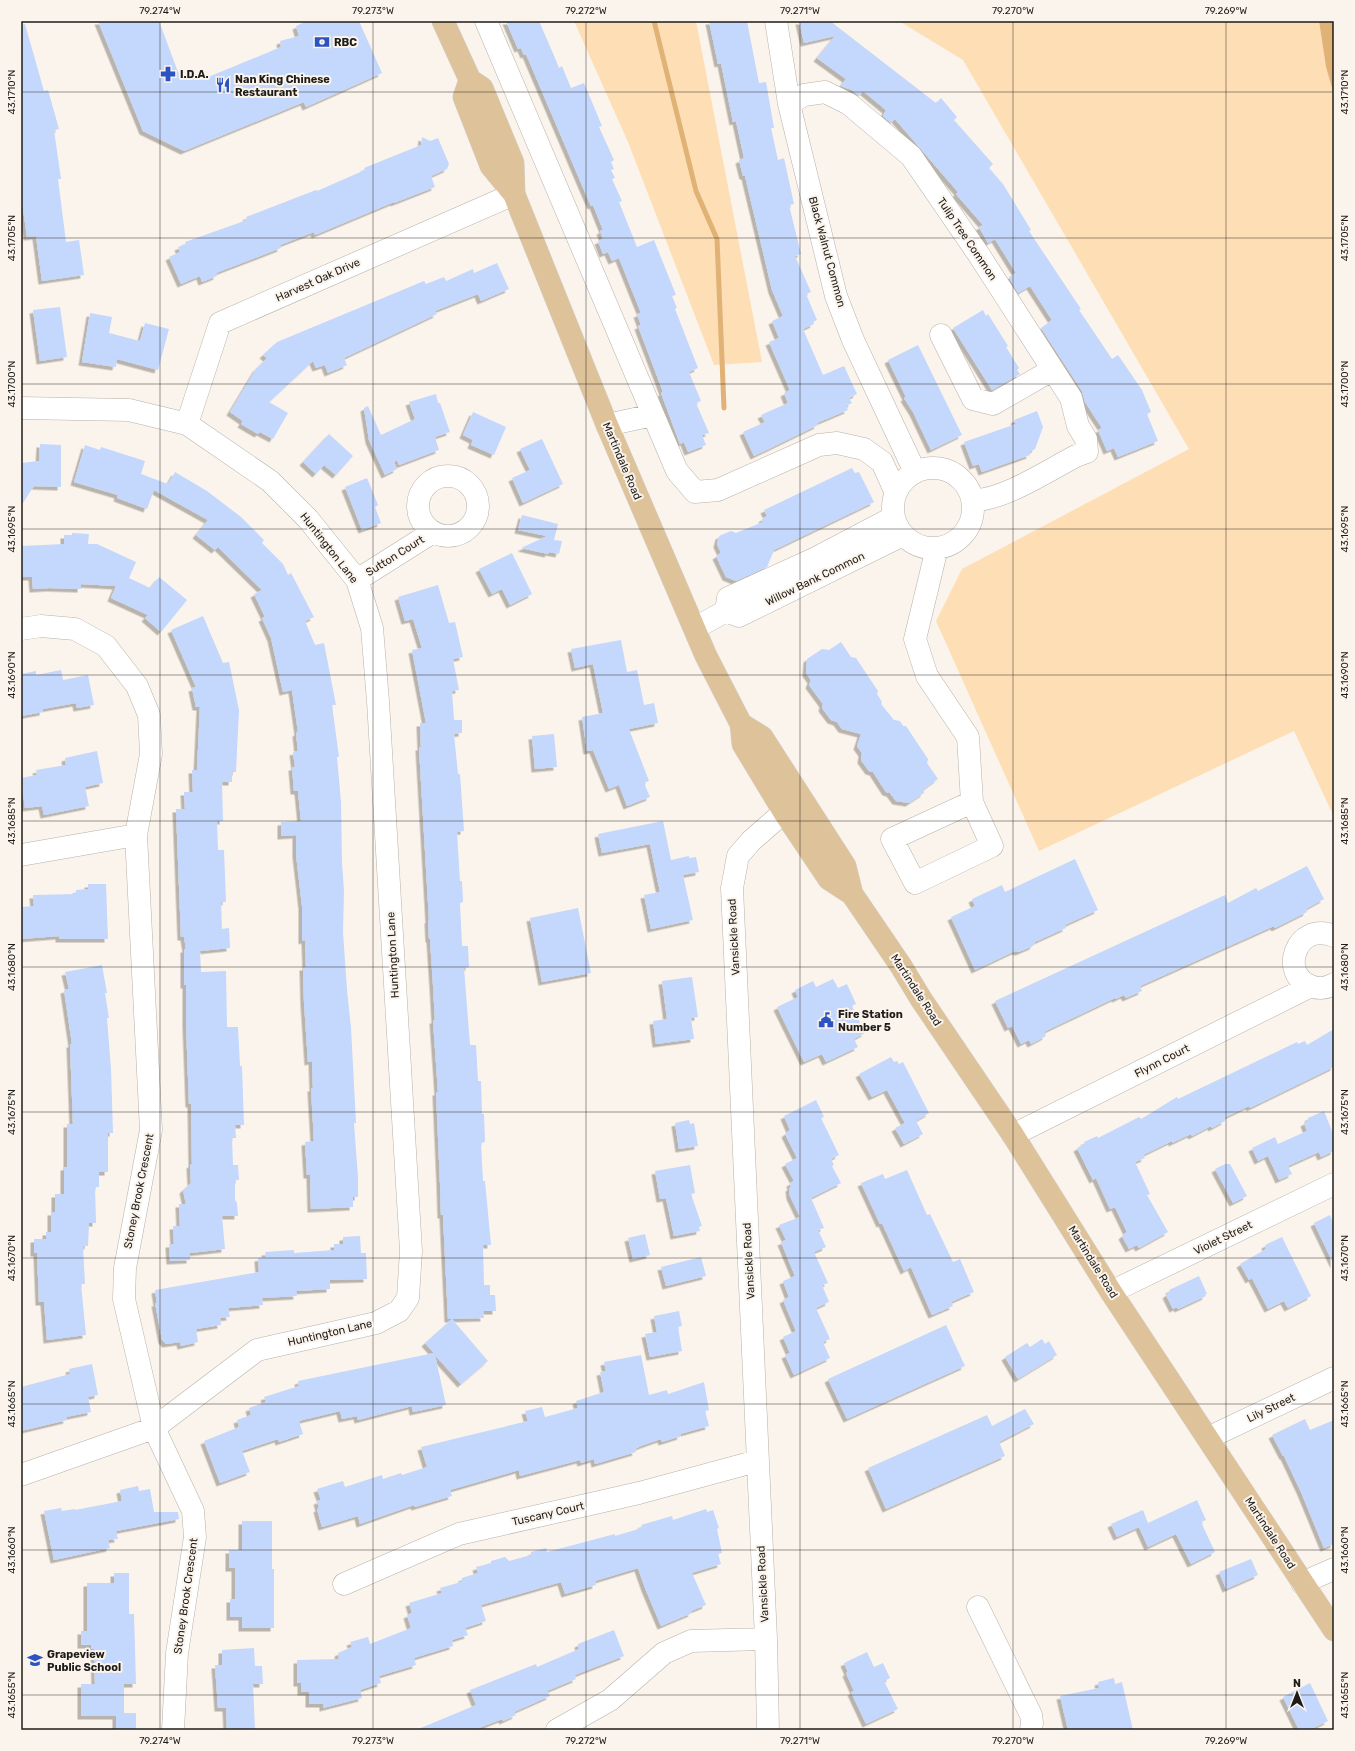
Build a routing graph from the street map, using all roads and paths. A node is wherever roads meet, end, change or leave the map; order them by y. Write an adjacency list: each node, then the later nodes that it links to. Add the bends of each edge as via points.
1 (443, 21): 5 (main road, Martindale Road, via 470,80 464,97 491,166)
2 (486, 21): 9 (street)
3 (776, 21): 4 (street, Black Walnut Common)
4 (789, 104): 7 (street, Tulip Tree Common, via 804,95 825,92 849,104 911,156 979,255); 12 (street, Black Walnut Common, via 836,296 853,340)
5 (514, 194): 10 (street, Harvest Oak Drive, via 220,323); 11 (main road, Martindale Road)
6 (941, 335): 7 (street, via 973,399 993,404)
7 (1052, 370): 14 (street, Tulip Tree Common, via 1071,398 1078,426 1086,439 1087,452 1009,491)
8 (21, 408): 10 (street, Huntington Lane, via 129,410)
9 (653, 415): 11 (street); 13 (street, via 677,471 694,492 718,490 819,445 837,443 864,449 882,462)
10 (187, 424): 18 (street, Huntington Lane, via 270,481 308,519)
11 (607, 425): 19 (main road, Martindale Road)
12 (915, 472): 13 (street, via 900,484); 14 (street, via 939,468 951,472 969,488)
13 (896, 493): 15 (street, via 893,505)
14 (973, 500): 17 (street, via 973,514 969,526 961,537)
15 (898, 526): 17 (street, via 913,543); 19 (street, Willow Bank Common, via 816,558 728,598 726,611)
16 (432, 532): 18 (street, Sutton Court)
17 (937, 548): 22 (street, via 915,639 927,676 968,737)
18 (357, 580): 34 (street, Huntington Lane, via 372,628 378,701 411,1250 408,1298 400,1311 376,1323 257,1350)
19 (694, 628): 21 (main road, Martindale Road)
20 (21, 629): 24 (street, Stoney Brook Crescent, via 41,626 75,629 106,646 137,686 149,715 151,754)
21 (741, 724): 23 (main road, Martindale Road, via 743,744); 26 (main road, Martindale Road, via 762,737 845,866)
22 (972, 802)
23 (784, 812): 26 (main road, Martindale Road, via 829,879); 36 (street, Vansickle Road, via 738,856 732,888)
24 (136, 835): 25 (street); 34 (street, Stoney Brook Crescent, via 151,1130 125,1268 124,1300)
25 (21, 855)
26 (852, 894): 30 (main road, Martindale Road)
27 (1334, 936): 29 (street, via 1316,934 1304,940 1296,950 1294,967 1304,982)
28 (1334, 984): 29 (street, Flynn Court, via 1320,988)
29 (1311, 986): 30 (street, Flynn Court)
30 (1013, 1135): 32 (main road, Martindale Road)
31 (1334, 1184): 32 (street, Violet Street)
32 (1112, 1292): 35 (main road, Martindale Road)
33 (1334, 1378): 35 (street, Lily Street)
34 (154, 1428): 37 (street, Huntington Lane); 44 (street, Stoney Brook Crescent, via 193,1511 195,1537 177,1652)
35 (1208, 1438): 39 (main road, Martindale Road)
36 (757, 1461): 40 (street, Tuscany Court, via 639,1493 459,1534); 43 (street, Vansickle Road)
37 (21, 1475)
38 (1334, 1568): 39 (street)
39 (1302, 1583): 42 (main road, Martindale Road)
40 (344, 1584)
41 (978, 1607): 47 (street, via 1031,1715)
42 (1334, 1630)
43 (766, 1639): 45 (street, via 691,1641 664,1652 610,1700); 46 (street, Vansickle Road)
44 (173, 1730)
45 (557, 1730)
46 (768, 1730)
47 (1030, 1730)

